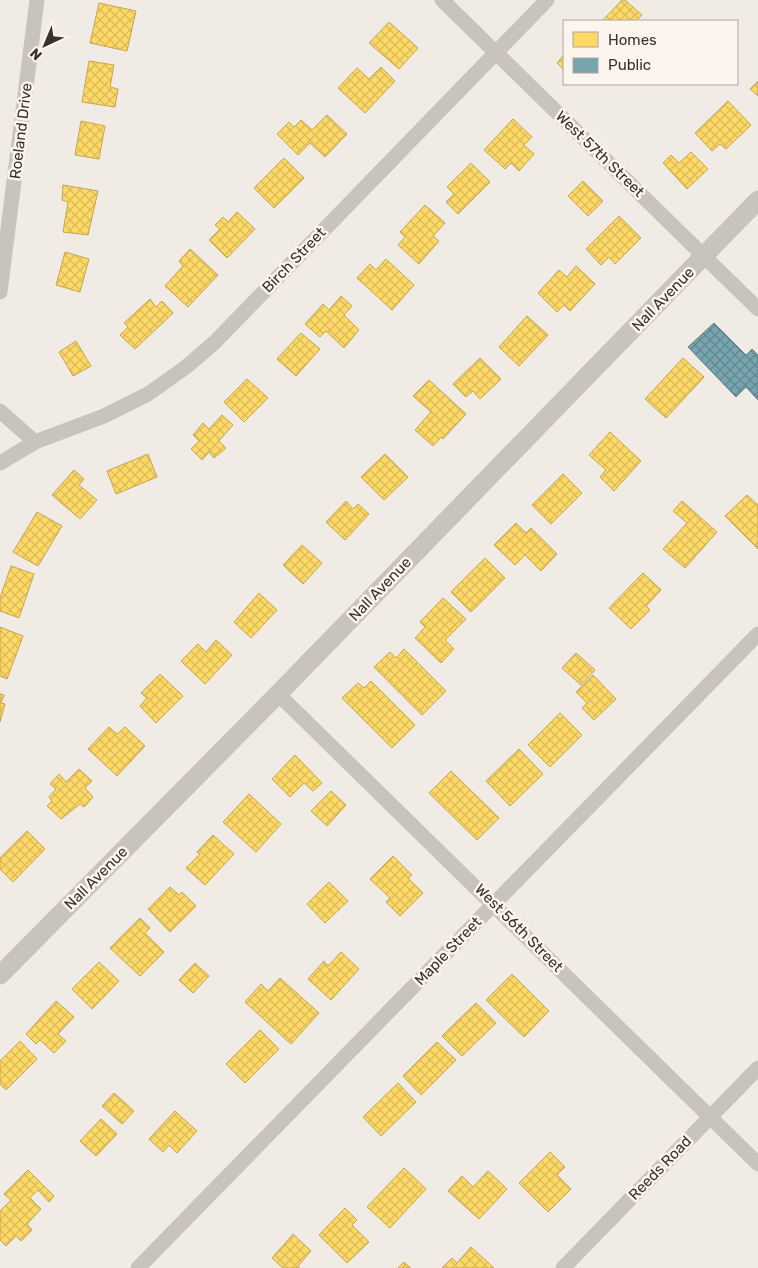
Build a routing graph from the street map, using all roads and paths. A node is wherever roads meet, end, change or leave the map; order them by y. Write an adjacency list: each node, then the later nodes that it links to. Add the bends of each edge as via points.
1 (37, 0): 7 (street, Roeland Drive)
2 (442, 0): 4 (street, West 57th Street)
3 (547, 0): 4 (street, Birch Street)
4 (496, 52): 6 (street, West 57th Street); 10 (street, Birch Street, via 215,342 186,367 148,394 104,416)
5 (758, 200): 6 (street, Nall Avenue)
6 (704, 256): 8 (street, West 57th Street); 13 (street, Nall Avenue)
7 (0, 292)
8 (758, 308)
9 (0, 411): 10 (street)
10 (34, 442): 11 (street, Birch Street)
11 (0, 462)
12 (758, 634): 14 (street, Maple Street)
13 (278, 694): 14 (street, West 56th Street); 15 (street, Nall Avenue)
14 (494, 904): 17 (street, West 56th Street); 19 (street, Maple Street)
15 (0, 975)
16 (758, 1068): 17 (street, Reeds Road)
17 (710, 1117): 18 (street, West 56th Street); 20 (street, Reeds Road)
18 (758, 1164)
19 (138, 1268)
20 (563, 1268)

